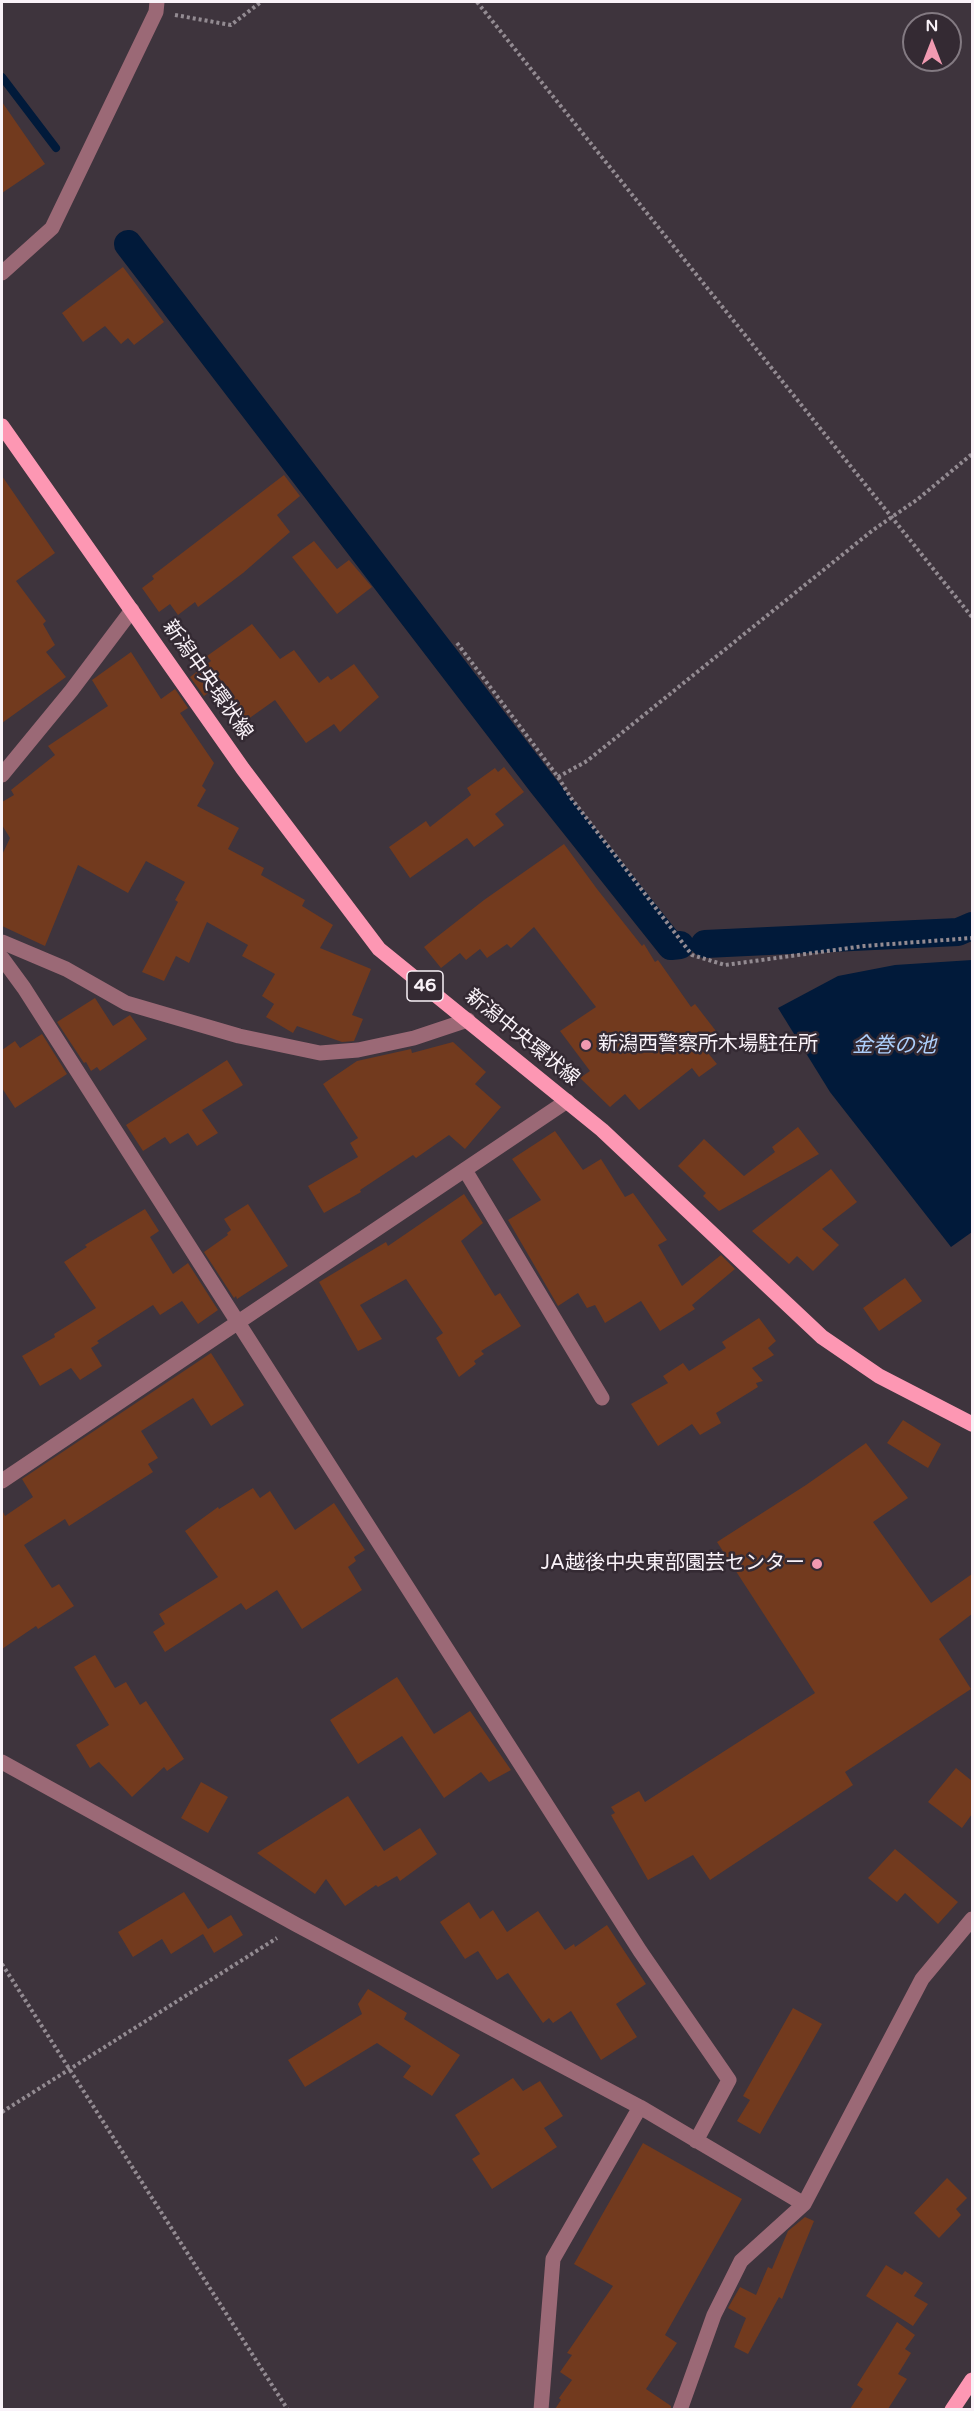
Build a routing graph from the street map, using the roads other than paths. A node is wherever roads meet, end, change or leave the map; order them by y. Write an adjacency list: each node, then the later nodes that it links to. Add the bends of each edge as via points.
1 (157, 7): 2 (street, via 52,228)
2 (2, 273)
3 (2, 426): 4 (main road, 新潟中央環状線 / 46)
4 (132, 610): 5 (street); 8 (main road, 新潟中央環状線 / 46, via 243,769 379,949)
5 (2, 775)
6 (2, 942): 8 (street, via 66,969 126,1003 239,1036 320,1053 358,1050 414,1038)
7 (2, 958): 11 (street)
8 (468, 1020): 9 (main road, 新潟中央環状線 / 46)
9 (567, 1101): 10 (street); 13 (main road, 新潟中央環状線 / 46, via 822,1337 879,1376)
10 (465, 1170): 11 (street); 12 (street)
11 (237, 1321): 14 (street); 18 (street, via 640,1951 729,2080)
12 (602, 1398)
13 (972, 1424)
14 (2, 1480)
15 (2, 1762): 17 (street)
16 (972, 1919): 19 (street, via 922,1979)
17 (640, 2108): 18 (street); 21 (street, via 553,2259)
18 (696, 2141): 19 (street)
19 (804, 2204): 22 (street, via 741,2262 714,2314)
20 (972, 2380): 23 (main road)
21 (541, 2409)
22 (680, 2409)
23 (952, 2409)

